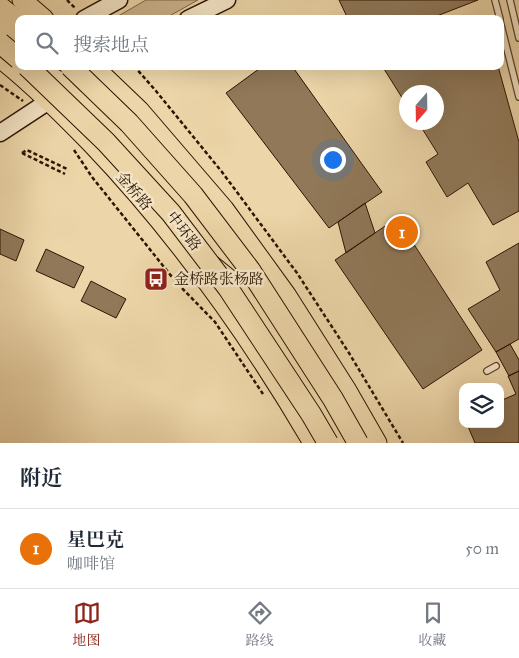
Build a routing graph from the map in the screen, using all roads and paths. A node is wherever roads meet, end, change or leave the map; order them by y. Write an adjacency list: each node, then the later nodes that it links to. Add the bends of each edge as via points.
1 (22, 0): 7 (main road)
2 (119, 0): 8 (main road)
3 (227, 0): 9 (main road)
4 (495, 0): 10 (lane)
5 (510, 0): 15 (lane)
6 (0, 6): 11 (highway)
7 (39, 15)
8 (91, 15)
9 (196, 15)
10 (499, 15)
11 (15, 19)
12 (0, 24): 13 (main road)
13 (15, 35)
14 (504, 36): 27 (lane)
15 (519, 38)
16 (0, 43): 17 (highway, bridge)
17 (12, 62)
18 (18, 70): 28 (main road, 金桥路)
19 (31, 70): 39 (highway, 中环路, bridge, via 106,142 171,213 228,288)
20 (35, 70): 26 (main road)
21 (74, 70): 40 (highway, 中环路, bridge, via 129,123 199,202 250,270)
22 (89, 70): 26 (main road)
23 (96, 70): 33 (main road, via 139,110 224,209)
24 (138, 70): 42 (path, via 222,172 298,273)
25 (0, 85): 28 (path)
26 (70, 86): 28 (main road); 33 (main road, via 127,144 205,234)
27 (519, 97)
28 (42, 105): 29 (main road); 37 (main road, 金桥路, via 110,163 160,220 218,294)
29 (0, 133)
30 (74, 149): 36 (path, via 92,177 176,282 215,322)
31 (67, 169): 32 (path, via 28,150 22,152)
32 (65, 174)
33 (287, 296): 41 (main road)
34 (496, 366): 35 (lane)
35 (487, 371)
36 (268, 400)
37 (301, 423): 38 (main road, 金桥路); 39 (main road)
38 (312, 443)
39 (328, 443)
40 (358, 443)
41 (377, 443)
42 (403, 443)

